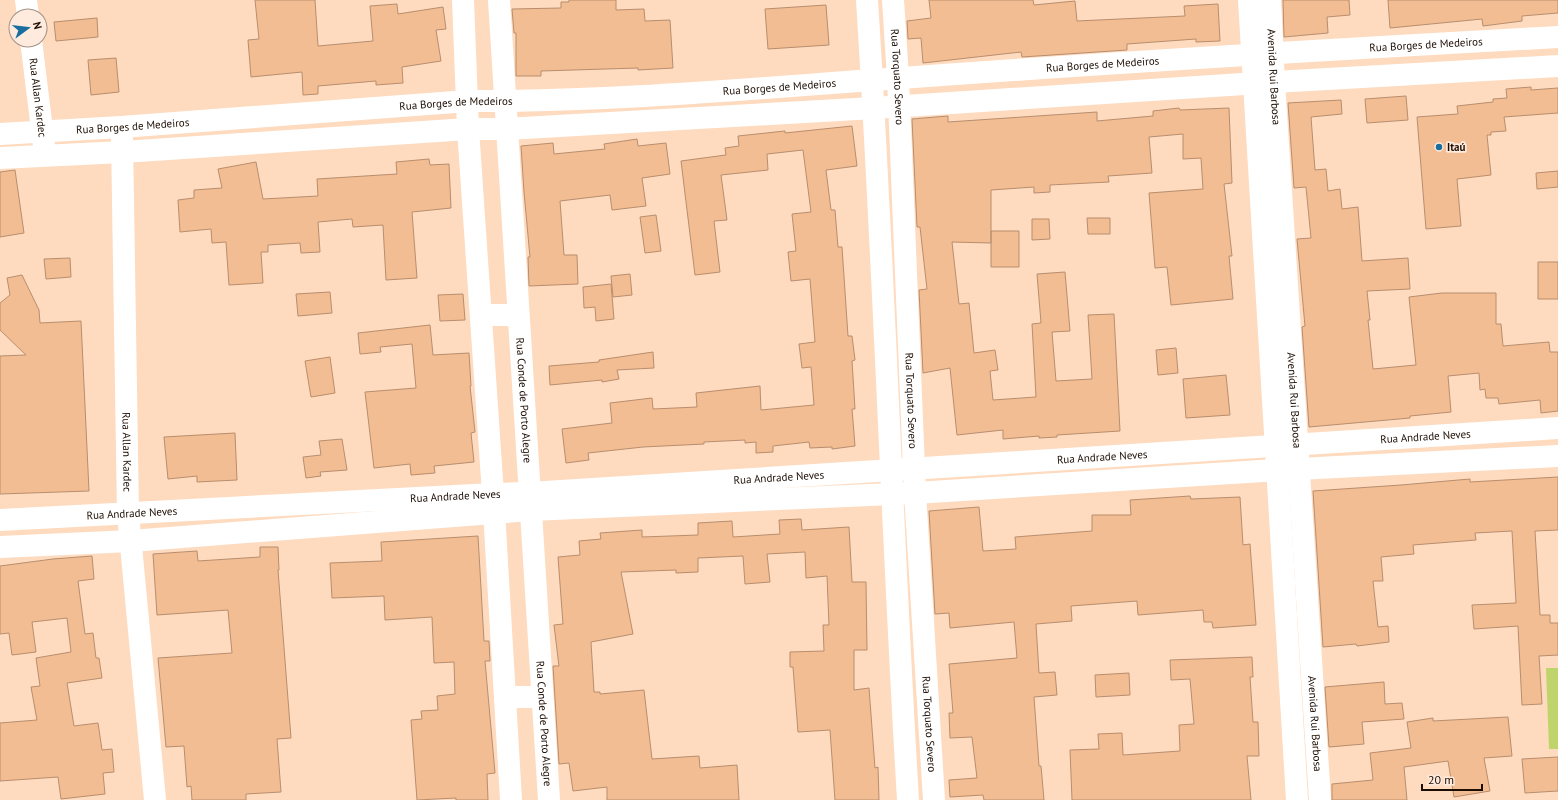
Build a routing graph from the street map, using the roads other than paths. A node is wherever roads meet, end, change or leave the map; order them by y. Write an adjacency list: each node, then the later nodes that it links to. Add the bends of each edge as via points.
1 (463, 0): 18 (street)
2 (499, 0): 19 (street, Rua Conde de Porto Alegre)
3 (867, 0): 14 (street, Rua Torquato Severo)
4 (893, 0): 13 (street, Rua Torquato Severo)
5 (1249, 0): 10 (street, Avenida Rui Barbosa)
6 (1270, 0): 10 (street, Avenida Rui Barbosa)
7 (1557, 37): 8 (street, Rua Borges de Medeiros); 11 (street)
8 (1365, 47): 10 (street, Rua Borges de Medeiros); 12 (street)
9 (32, 48): 28 (street, Rua Allan Kardec)
10 (1262, 53): 13 (street, Rua Borges de Medeiros); 15 (street, Avenida Rui Barbosa)
11 (1557, 66): 12 (street)
12 (1367, 76): 15 (street)
13 (898, 78): 14 (street, Rua Borges de Medeiros); 20 (street, Rua Torquato Severo)
14 (872, 80): 16 (street, Rua Borges de Medeiros); 21 (street, Rua Torquato Severo)
15 (1264, 83): 20 (street); 36 (street, Avenida Rui Barbosa)
16 (785, 87): 17 (street, Rua Borges de Medeiros); 22 (street)
17 (689, 94): 19 (street, Rua Borges de Medeiros); 24 (street)
18 (468, 101): 19 (street, Rua Borges de Medeiros); 23 (street, Rua Borges de Medeiros); 26 (street)
19 (505, 101): 27 (street, Rua Conde de Porto Alegre)
20 (898, 107): 21 (street); 34 (street, Rua Torquato Severo)
21 (874, 108): 22 (street); 35 (street, Rua Torquato Severo)
22 (787, 113): 24 (street)
23 (272, 116): 25 (street, Rua Borges de Medeiros); 30 (street)
24 (690, 118): 27 (street)
25 (121, 127): 28 (street, Rua Borges de Medeiros); 31 (street, Rua Allan Kardec)
26 (468, 129): 27 (street); 30 (street); 37 (street)
27 (506, 129): 38 (street, Rua Conde de Porto Alegre)
28 (42, 132): 29 (street, Rua Borges de Medeiros); 32 (street, Rua Allan Kardec)
29 (0, 134)
30 (272, 142): 31 (street)
31 (123, 152): 32 (street); 57 (street, Rua Allan Kardec)
32 (46, 156): 33 (street)
33 (0, 158)
34 (903, 212): 35 (street); 44 (street, Rua Torquato Severo)
35 (879, 214): 46 (street, Rua Torquato Severo)
36 (1275, 256): 40 (street, Avenida Rui Barbosa); 41 (street, Avenida Rui Barbosa)
37 (481, 315): 38 (street); 55 (street)
38 (518, 315): 54 (street, Rua Conde de Porto Alegre)
39 (1558, 428): 40 (street, Rua Andrade Neves)
40 (1298, 445): 41 (street, Rua Andrade Neves); 45 (street, Avenida Rui Barbosa)
41 (1277, 446): 43 (street, Rua Andrade Neves); 47 (street, Avenida Rui Barbosa)
42 (1558, 456): 45 (street, Rua Andrade Neves)
43 (1092, 458): 44 (street, Rua Andrade Neves); 49 (street)
44 (914, 468): 46 (street, Rua Andrade Neves); 51 (street, Rua Torquato Severo)
45 (1300, 469): 47 (street, Rua Andrade Neves); 62 (street, Avenida Rui Barbosa)
46 (891, 470): 48 (street, Rua Andrade Neves); 52 (street, Rua Torquato Severo)
47 (1278, 470): 49 (street, Rua Andrade Neves); 63 (street, Avenida Rui Barbosa)
48 (802, 475): 50 (street, Rua Andrade Neves); 53 (street)
49 (1095, 482): 51 (street, Rua Andrade Neves)
50 (705, 492): 53 (street, Rua Andrade Neves); 54 (street, Rua Andrade Neves)
51 (915, 493): 52 (street, Rua Andrade Neves); 64 (street, Rua Torquato Severo)
52 (892, 494): 53 (street, Rua Andrade Neves); 65 (street, Rua Torquato Severo)
53 (802, 498)
54 (530, 502): 55 (street, Rua Andrade Neves); 67 (street, Rua Conde de Porto Alegre)
55 (493, 503): 56 (street, Rua Andrade Neves); 59 (street, Rua Andrade Neves); 66 (street)
56 (305, 504): 57 (street, Rua Andrade Neves); 59 (street)
57 (128, 514): 58 (street, Rua Andrade Neves); 60 (street, Rua Allan Kardec)
58 (0, 520)
59 (307, 527): 60 (street, Rua Andrade Neves)
60 (131, 541): 61 (street, Rua Andrade Neves); 68 (street, Rua Allan Kardec)
61 (0, 547)
62 (1311, 648): 63 (street); 74 (street, Avenida Rui Barbosa)
63 (1288, 650): 73 (street, Avenida Rui Barbosa)
64 (926, 668): 65 (street); 72 (street, Rua Torquato Severo)
65 (900, 671): 71 (street, Rua Torquato Severo)
66 (505, 697): 67 (street); 69 (street)
67 (542, 697): 70 (street, Rua Conde de Porto Alegre)
68 (155, 800)
69 (511, 800)
70 (549, 800)
71 (908, 800)
72 (934, 800)
73 (1297, 800)
74 (1320, 800)

